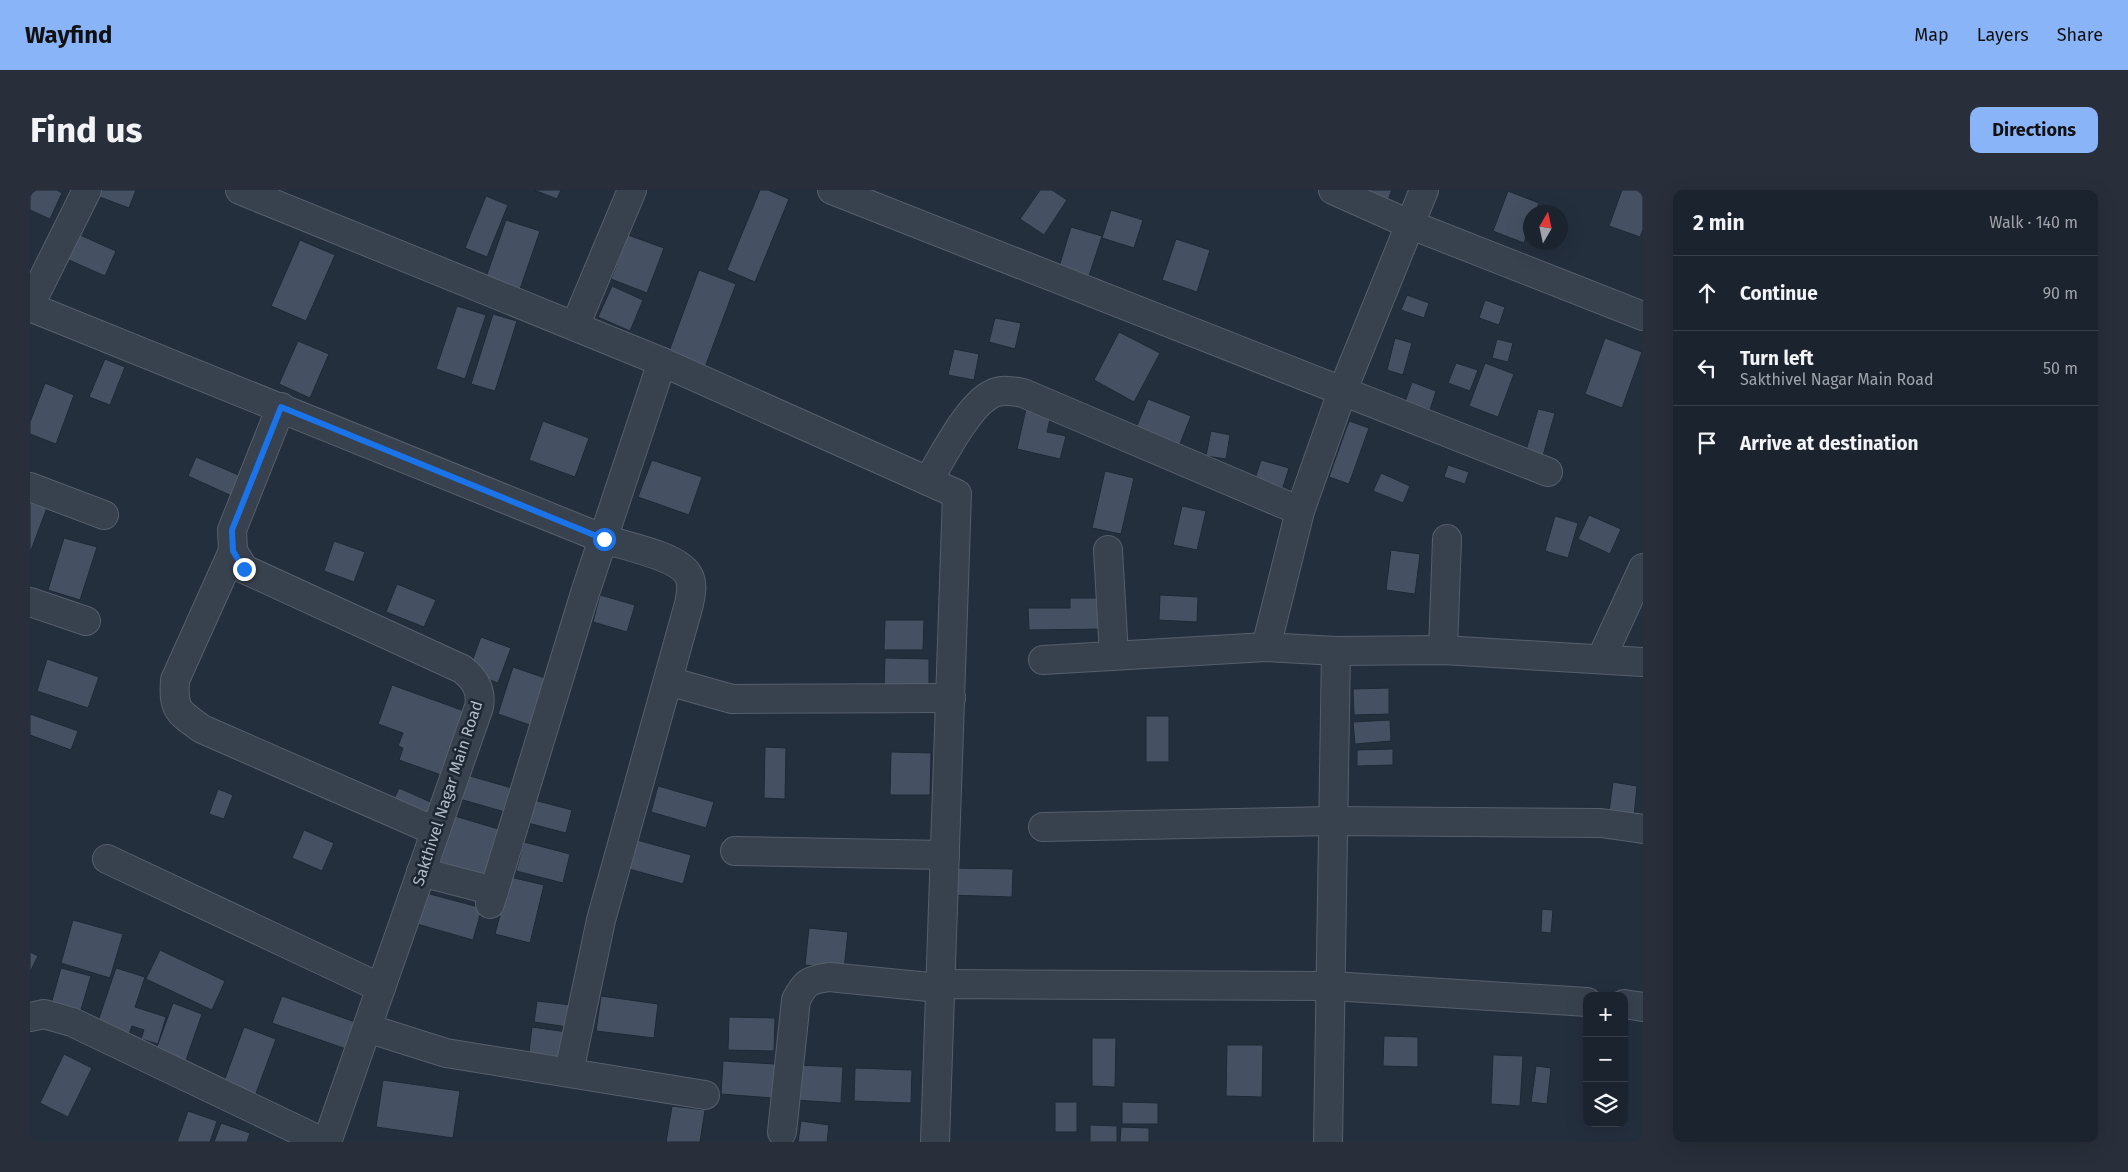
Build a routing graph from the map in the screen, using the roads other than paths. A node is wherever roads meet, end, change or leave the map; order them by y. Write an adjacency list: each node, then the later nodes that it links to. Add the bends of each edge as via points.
1 (87, 190): 8 (street)
2 (240, 190): 10 (street)
3 (632, 190): 10 (street)
4 (832, 190): 12 (street)
5 (1333, 190): 7 (street)
6 (1424, 190): 7 (street)
7 (1409, 224): 9 (street); 12 (street)
8 (30, 306): 13 (street)
9 (1643, 316)
10 (575, 326): 11 (street)
11 (662, 362): 15 (street); 19 (street)
12 (1342, 392): 14 (street); 17 (street)
13 (281, 407): 19 (street); 22 (street, via 232,530)
14 (1548, 472)
15 (928, 481): 17 (street, via 975,405 992,393 1008,390 1023,393); 34 (street, via 957,494)
16 (30, 487): 18 (street)
17 (1300, 512): 26 (street)
18 (104, 515)
19 (604, 539): 33 (street, via 673,561 688,573 692,587 689,604); 42 (street, via 492,898)
20 (1447, 539): 27 (street)
21 (1108, 550): 29 (street)
22 (233, 551): 38 (street, Sakthivel Nagar Main Road, via 244,569 462,669 472,677 481,696 479,707); 38 (street, via 175,680 174,701 184,716 202,728)
23 (1643, 568): 30 (street)
24 (30, 602): 25 (street)
25 (86, 621)
26 (1266, 647): 28 (street); 29 (street)
27 (1443, 650): 28 (street); 30 (street)
28 (1336, 651): 35 (street)
29 (1114, 656): 31 (street)
30 (1601, 659): 32 (street)
31 (1043, 660)
32 (1643, 662)
33 (668, 682): 34 (street, via 732,699); 51 (street, via 601,920)
34 (951, 698): 40 (street)
35 (1333, 821): 36 (street); 37 (street, via 1601,823); 44 (street)
36 (1043, 826)
37 (1643, 829)
38 (435, 831): 42 (street, Sakthivel Nagar Main Road)
39 (735, 850): 40 (street)
40 (945, 855): 43 (street)
41 (107, 860): 45 (street)
42 (422, 872): 45 (street, Sakthivel Nagar Main Road)
43 (940, 984): 44 (street); 53 (street, via 929,987 829,977 804,984 796,1000); 55 (street)
44 (1332, 986): 46 (street); 56 (street)
45 (381, 988): 50 (street, Sakthivel Nagar Main Road)
46 (1583, 1002)
47 (1628, 1005): 48 (street)
48 (1643, 1007)
49 (30, 1017): 54 (street, via 44,1014 72,1022)
50 (367, 1028): 51 (street, via 446,1053); 54 (street, Sakthivel Nagar Main Road)
51 (569, 1072): 52 (street)
52 (705, 1095)
53 (782, 1132)
54 (325, 1142)
55 (935, 1142)
56 (1328, 1142)

